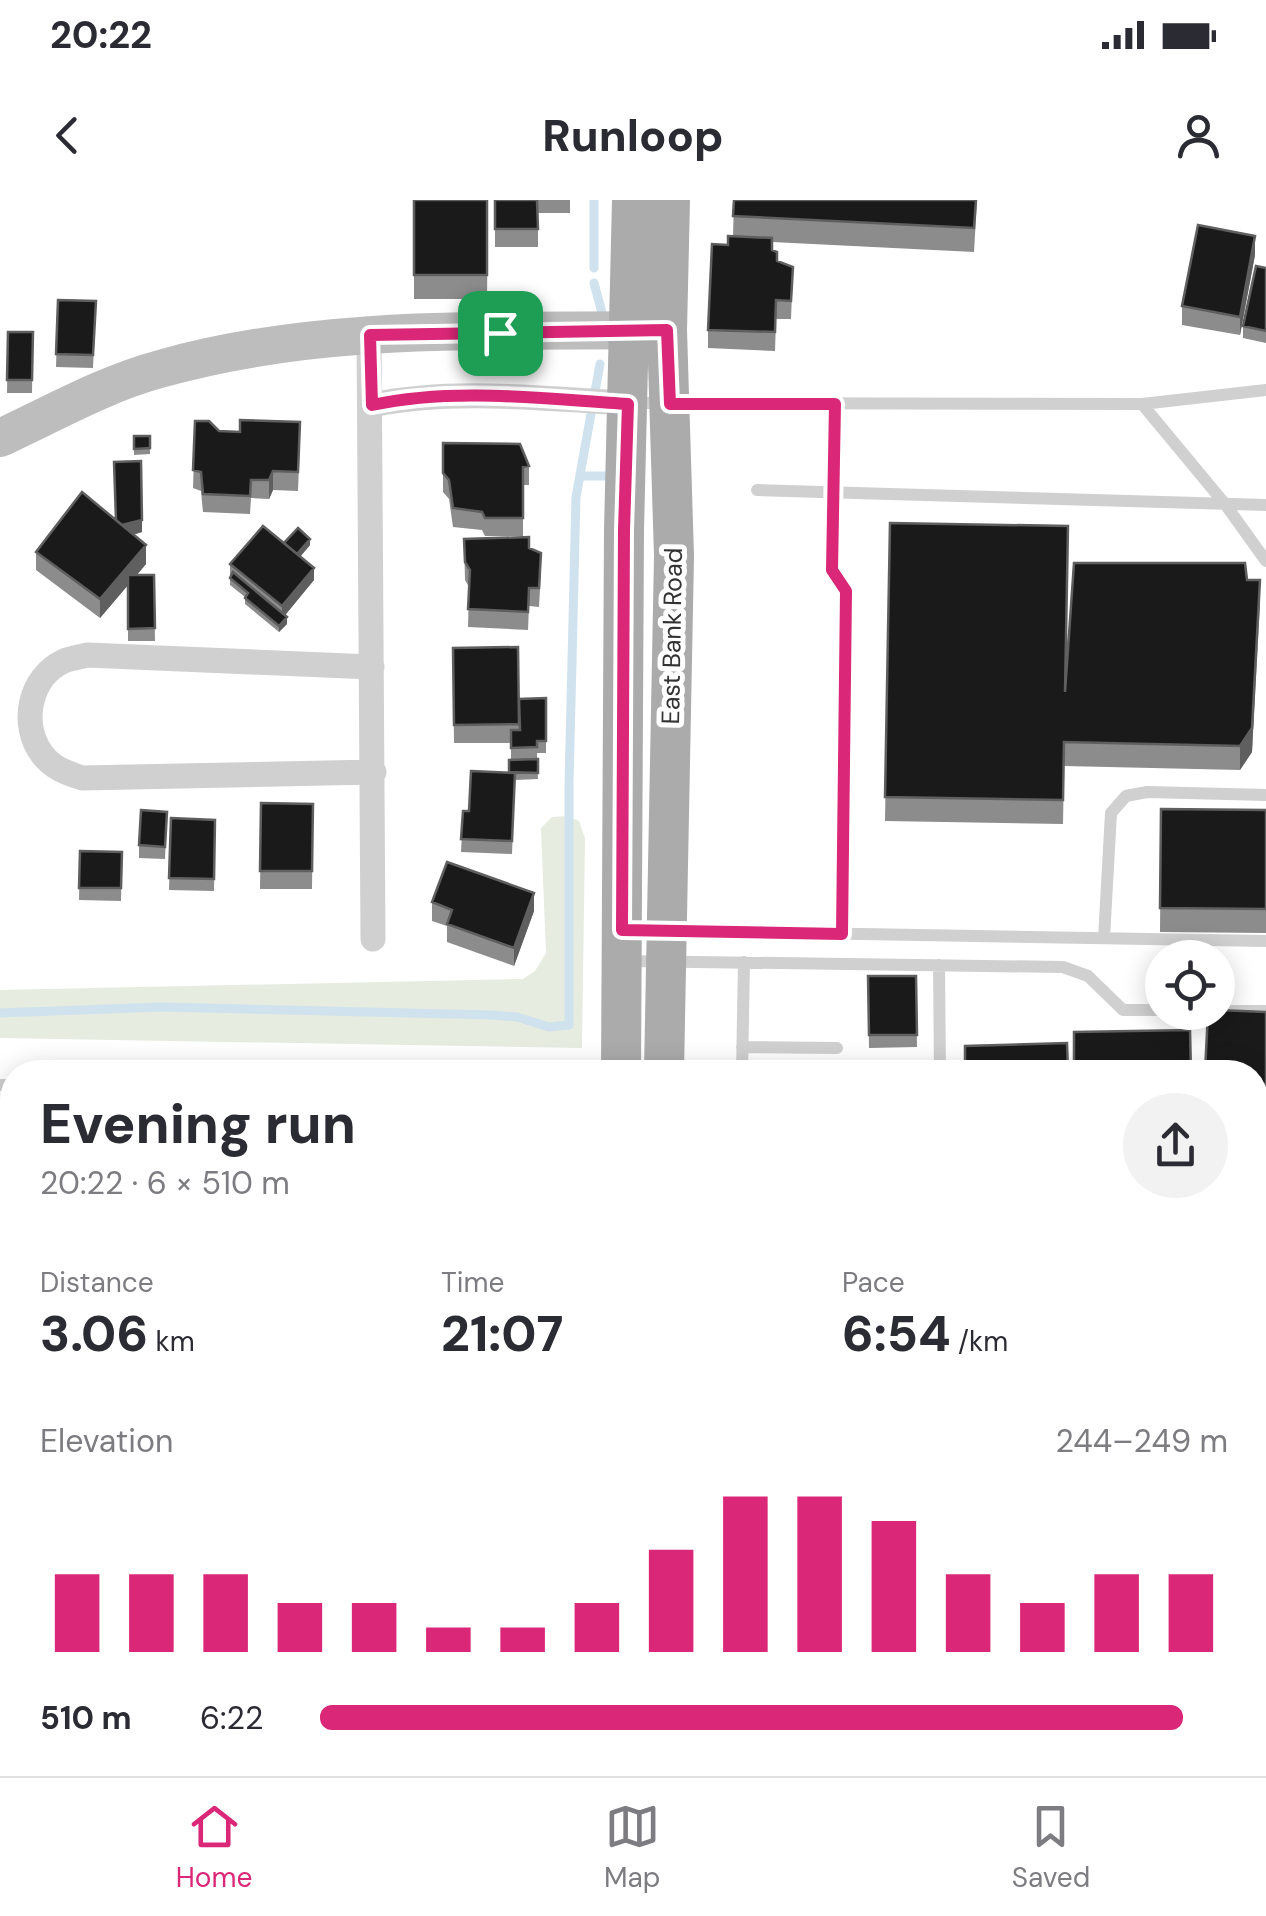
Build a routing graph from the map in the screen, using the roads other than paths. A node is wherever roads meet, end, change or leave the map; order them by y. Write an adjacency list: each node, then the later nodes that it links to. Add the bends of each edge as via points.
1 (632, 200): 3 (main road, East Bank Road)
2 (670, 200): 3 (main road, East Bank Road)
3 (649, 342): 4 (street); 6 (main road, East Bank Road); 7 (main road, East Bank Road)
4 (370, 344): 10 (street); 11 (street, via 262,348 164,368); 12 (street, via 156,386)
5 (1266, 390): 9 (lane)
6 (608, 402): 7 (lane); 10 (street, via 459,396); 25 (main road, East Bank Road, via 624,530)
7 (670, 404): 8 (lane); 26 (main road, East Bank Road, via 674,556)
8 (835, 404): 9 (lane); 14 (lane)
9 (1142, 404): 15 (lane)
10 (372, 405): 18 (street)
11 (0, 438)
12 (0, 453)
13 (757, 490): 14 (lane)
14 (834, 492): 15 (lane); 21 (lane, via 832,570 846,591)
15 (1225, 504): 16 (lane); 17 (lane)
16 (1266, 505)
17 (1266, 561)
18 (372, 667): 19 (street); 19 (street, via 87,655 48,672 29,711 42,754 82,778)
19 (374, 772): 23 (street)
20 (1266, 795): 22 (lane, via 1126,796 1111,813)
21 (842, 934): 22 (lane); 26 (lane)
22 (1104, 938): 24 (lane)
23 (373, 939)
24 (1266, 940)
25 (622, 945): 26 (lane); 26 (lane); 34 (main road, East Bank Road)
26 (666, 946): 27 (lane); 35 (main road, East Bank Road)
27 (744, 962): 28 (lane); 32 (lane)
28 (939, 964): 29 (lane, via 1063,967 1088,976 1124,1010); 37 (lane)
29 (1145, 1010)
30 (1235, 1011): 31 (lane)
31 (1266, 1011)
32 (742, 1047): 33 (lane); 36 (lane)
33 (838, 1048)
34 (621, 1060)
35 (664, 1060)
36 (742, 1060)
37 (940, 1060)

